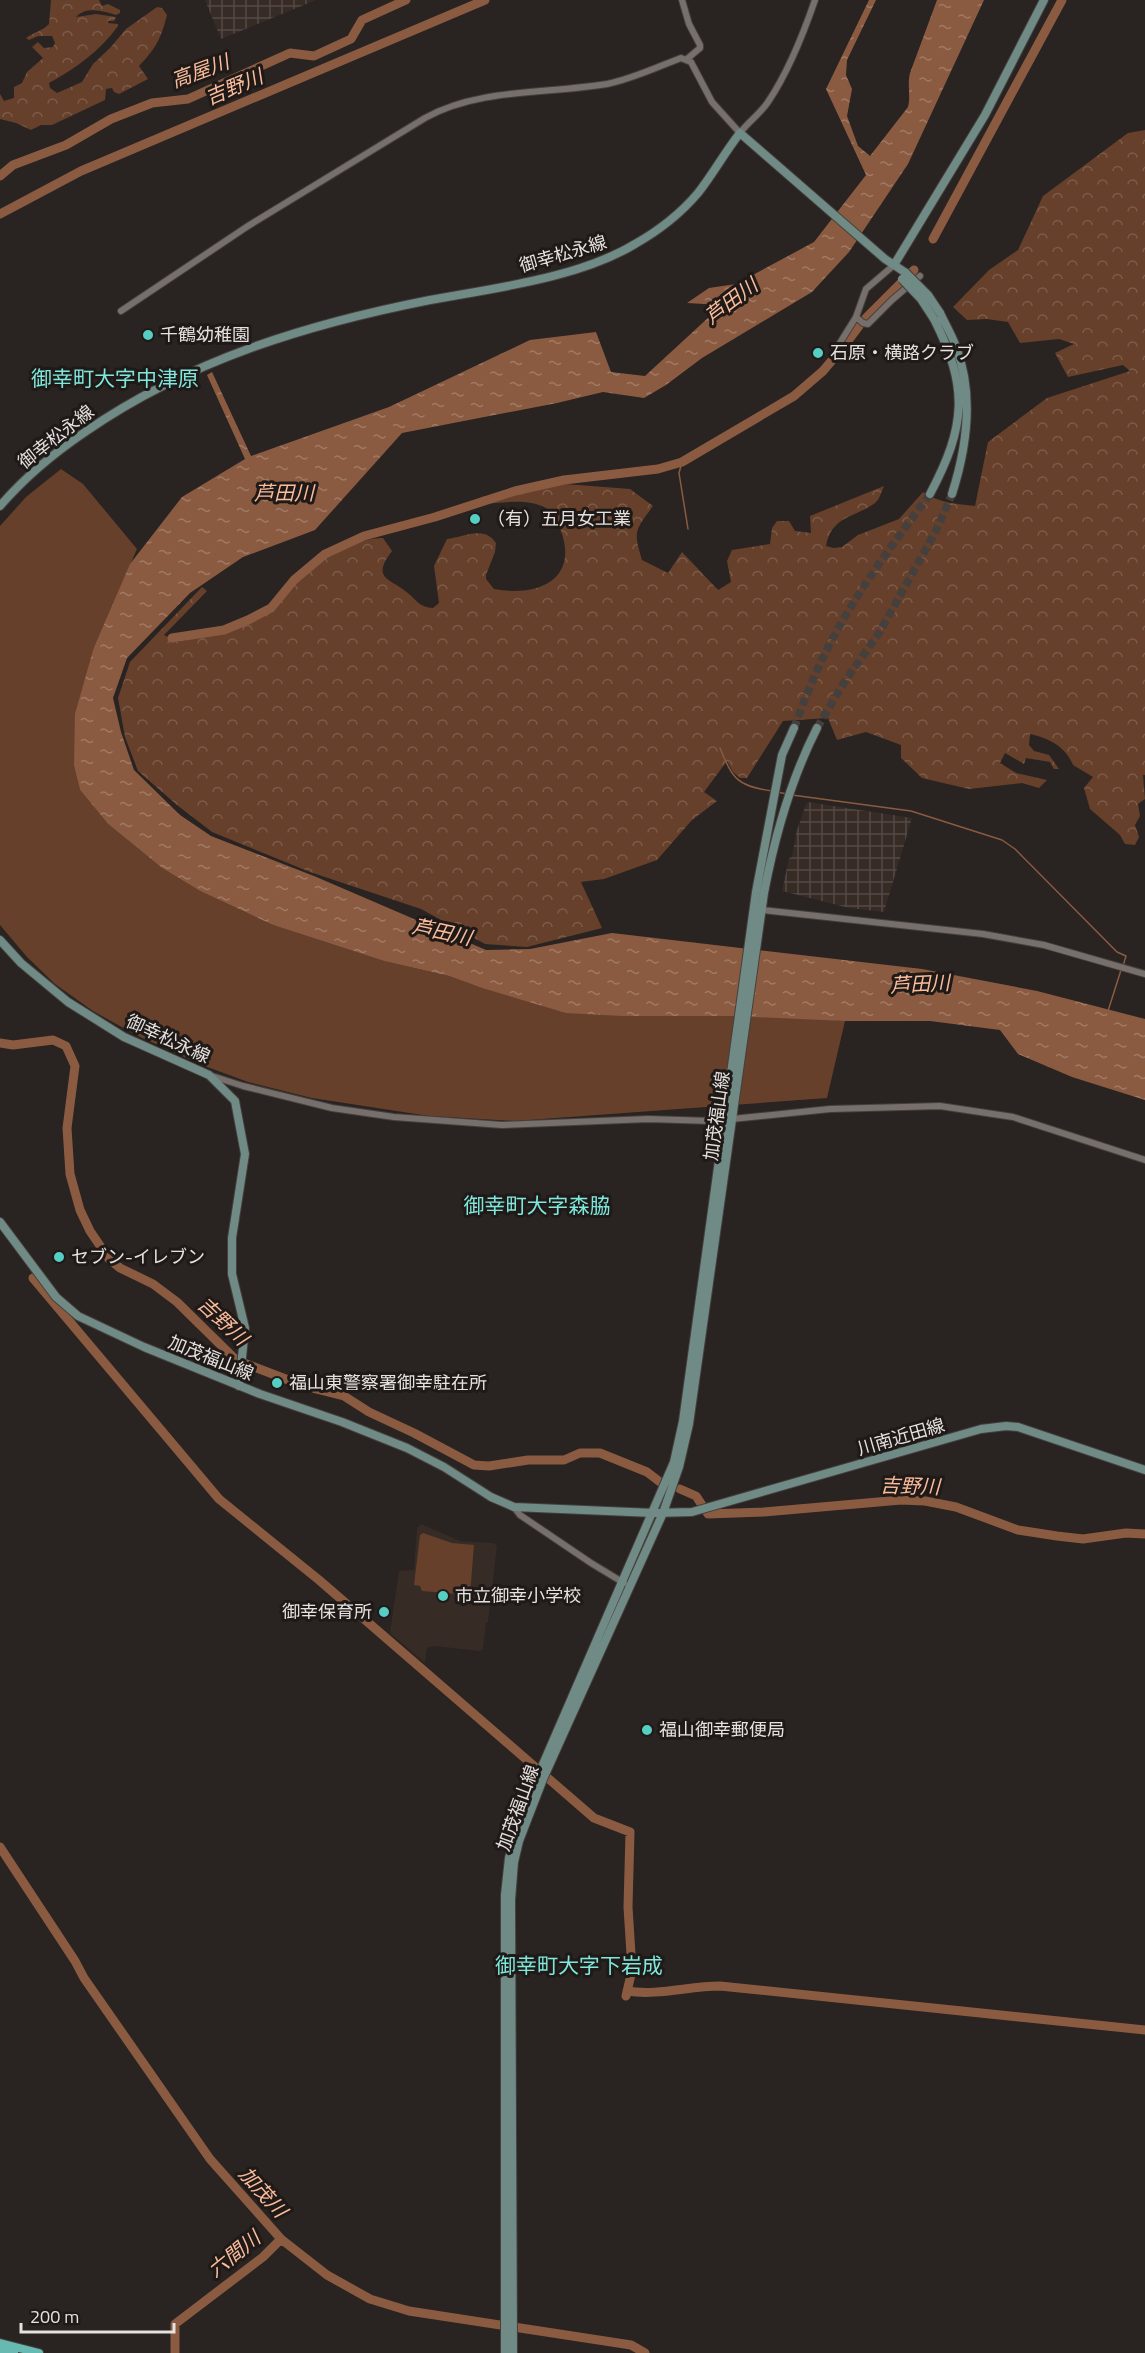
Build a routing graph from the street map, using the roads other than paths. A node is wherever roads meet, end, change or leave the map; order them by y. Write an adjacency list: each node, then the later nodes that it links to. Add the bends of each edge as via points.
1 (682, 0): 4 (street, via 700,45)
2 (814, 0): 5 (street, via 779,84 767,105)
3 (1044, 0): 6 (main road, via 985,115)
4 (687, 59): 5 (street, via 712,102); 8 (street, via 608,84 477,99 436,112 248,226)
5 (740, 133): 6 (main road); 14 (main road, 御幸松永線, via 688,204 657,230 615,255 525,282 314,327 229,355 113,412 42,464)
6 (894, 265): 9 (main road, bridge); 10 (street, via 866,289)
7 (920, 276): 10 (street, via 868,324)
8 (121, 311)
9 (937, 316): 12 (main road, via 954,363 958,412 950,454); 13 (main road, via 956,346 965,390 964,448)
10 (856, 317): 11 (street)
11 (838, 346)
12 (930, 494)
13 (952, 494)
14 (0, 506)
15 (794, 728): 18 (main road, 加茂福山線, via 782,755 772,799)
16 (817, 728): 17 (main road, 加茂福山線, via 790,789 772,846)
17 (762, 910): 18 (main road, 加茂福山線); 20 (street, via 983,934 1044,945)
18 (756, 926): 22 (main road, 加茂福山線)
19 (0, 940): 21 (main road, 御幸松永線, via 21,963 83,1012 124,1037)
20 (1145, 974)
21 (209, 1075): 22 (street, via 332,1108 448,1122 501,1125); 25 (main road, 御幸松永線, via 235,1101 245,1150 232,1247 232,1274 245,1328)
22 (727, 1120): 23 (street, via 830,1109 959,1108 1013,1117); 28 (main road, 加茂福山線, via 683,1421 672,1470); 29 (main road, 加茂福山線, via 689,1424)
23 (1145, 1160)
24 (0, 1222): 25 (main road, 加茂福山線, via 56,1297 78,1316)
25 (239, 1386): 27 (main road, 加茂福山線, via 407,1448)
26 (1145, 1470): 29 (main road, 川南近田線, via 1006,1426 965,1434 704,1510)
27 (514, 1507): 28 (main road, 加茂福山線); 30 (street, via 520,1515)
28 (654, 1513): 29 (main road, 加茂福山線); 30 (main road, 加茂福山線)
29 (663, 1513): 30 (main road, 加茂福山線)
30 (626, 1584): 31 (main road, 加茂福山線, via 508,1858 505,1895)
31 (509, 2337): 36 (main road, 加茂福山線); 37 (main road, 加茂福山線)
32 (0, 2343): 35 (highway)
33 (0, 2350): 34 (highway)
34 (14, 2353)
35 (39, 2353)
36 (505, 2353)
37 (513, 2353)

